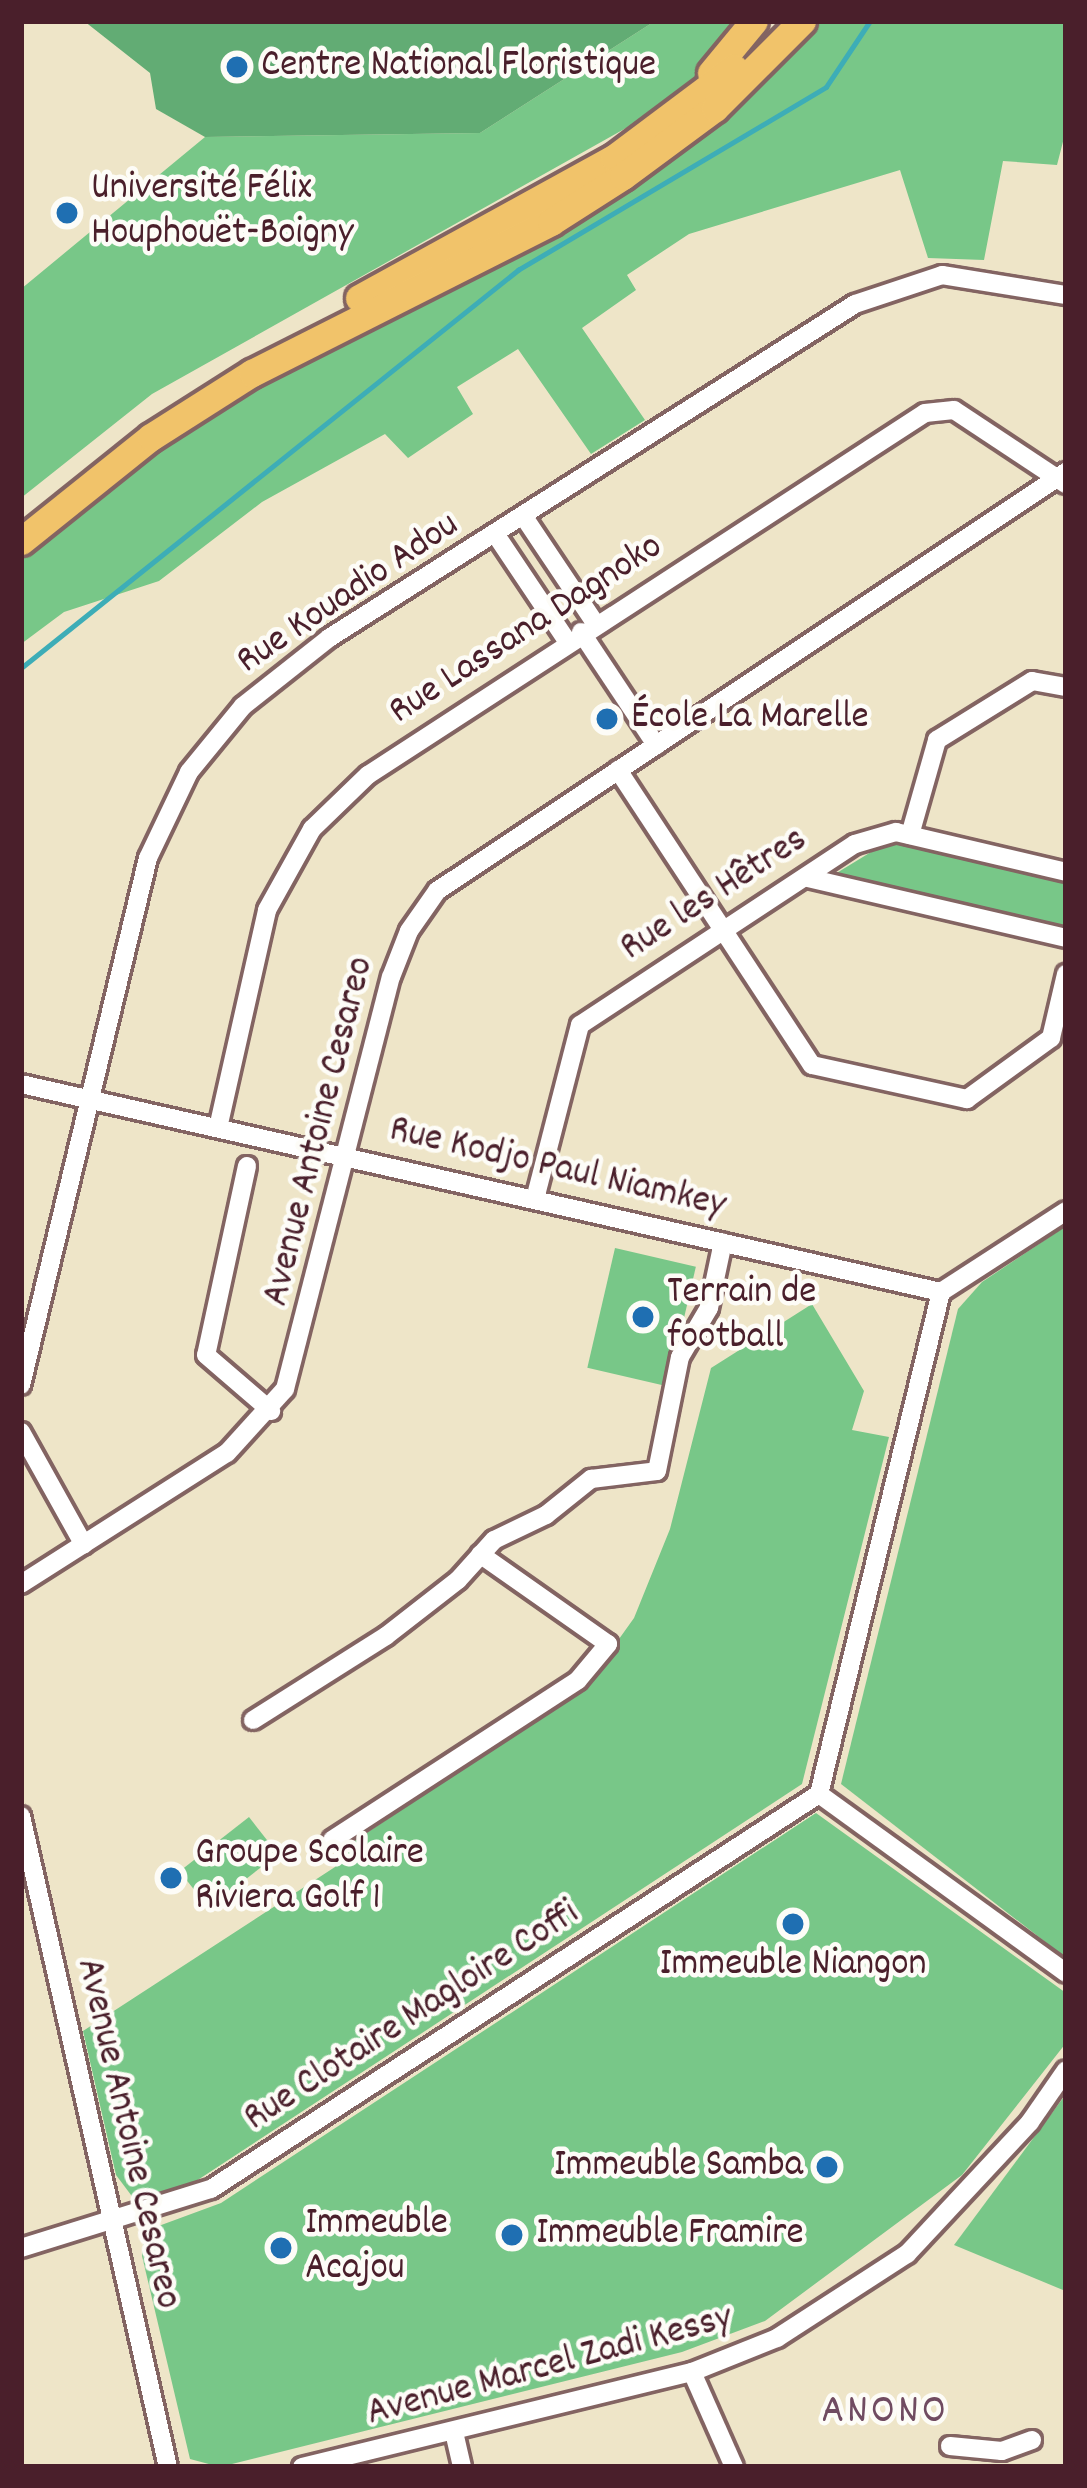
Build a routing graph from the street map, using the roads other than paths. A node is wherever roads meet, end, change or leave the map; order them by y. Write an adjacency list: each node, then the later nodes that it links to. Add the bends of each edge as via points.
1 (754, 21): 4 (highway)
2 (778, 21): 4 (highway, via 720,82)
3 (802, 21): 10 (highway, via 715,108 622,176 551,222 252,373 151,437)
4 (683, 106): 8 (highway, via 614,158 152,416)
5 (1066, 295): 7 (street, Rue Kouadio Adou, via 976,275 886,289)
6 (1063, 480): 13 (street, Rue Lassana Dagnoko, via 939,408); 15 (street, Avenue Antoine Cesareo)
7 (524, 517): 9 (street, Rue Kouadio Adou); 11 (street)
8 (21, 518)
9 (496, 535): 12 (street); 24 (street, Rue Kouadio Adou, via 329,638 243,706 189,772 148,858)
10 (21, 541)
11 (583, 606): 12 (street); 13 (street)
12 (555, 624): 13 (street)
13 (581, 632): 15 (street); 25 (street, Rue Lassana Dagnoko, via 368,775 312,829 267,910)
14 (1066, 687): 17 (street, via 1032,681 937,740)
15 (656, 745): 16 (street, Avenue Antoine Cesareo)
16 (618, 770): 20 (street); 26 (street, Avenue Antoine Cesareo, via 473,863 423,909 392,977)
17 (910, 835): 18 (street, Rue les Hêtres); 19 (street, Rue les Hêtres, via 855,844)
18 (1066, 872)
19 (808, 878): 20 (street, Rue les Hêtres); 21 (street)
20 (722, 932): 22 (street, via 812,1065 955,1100 1046,1044); 28 (street, Rue les Hêtres, via 580,1025)
21 (1066, 938)
22 (1066, 974)
23 (21, 1084): 24 (street, Rue Kodjo Paul Niamkey)
24 (88, 1099): 25 (street, Rue Kodjo Paul Niamkey); 32 (street, Rue Kouadio Adou)
25 (218, 1128): 26 (street, Rue Kodjo Paul Niamkey)
26 (349, 1156): 28 (street, Rue Kodjo Paul Niamkey); 33 (street, Avenue Antoine Cesareo, via 297,1360)
27 (247, 1166): 33 (street, via 206,1355)
28 (535, 1199): 30 (street, Rue Kodjo Paul Niamkey)
29 (1066, 1211): 31 (street)
30 (723, 1242): 31 (street, Rue Kodjo Paul Niamkey); 36 (street, via 709,1308 680,1357 657,1471 598,1476)
31 (940, 1292): 39 (street)
32 (21, 1385)
33 (271, 1411): 35 (street, Avenue Antoine Cesareo, via 227,1453)
34 (21, 1432): 35 (street)
35 (83, 1545): 37 (street, Avenue Antoine Cesareo)
36 (480, 1554): 38 (street, via 404,1623); 41 (street, via 608,1643 578,1680)
37 (21, 1584)
38 (253, 1720)
39 (819, 1795): 43 (street); 45 (street, Rue Clotaire Magloire Coffi, via 211,2189)
40 (21, 1816): 42 (street, Avenue Antoine Cesareo)
41 (332, 1840)
42 (31, 1908): 45 (street, Avenue Antoine Cesareo)
43 (1066, 1973)
44 (1066, 2070): 47 (street, Avenue Marcel Zadi Kessy, via 1030,2122 907,2254 777,2338)
45 (115, 2223): 46 (street, Rue Clotaire Magloire Coffi); 53 (street, Avenue Antoine Cesareo)
46 (21, 2248)
47 (692, 2372): 48 (street, Avenue Marcel Zadi Kessy); 56 (street)
48 (454, 2432): 54 (street, Avenue Marcel Zadi Kessy); 55 (street)
49 (1032, 2440): 51 (street)
50 (950, 2446): 52 (street)
51 (1007, 2458): 52 (street)
52 (977, 2459)
53 (169, 2467)
54 (302, 2467)
55 (462, 2467)
56 (734, 2467)

